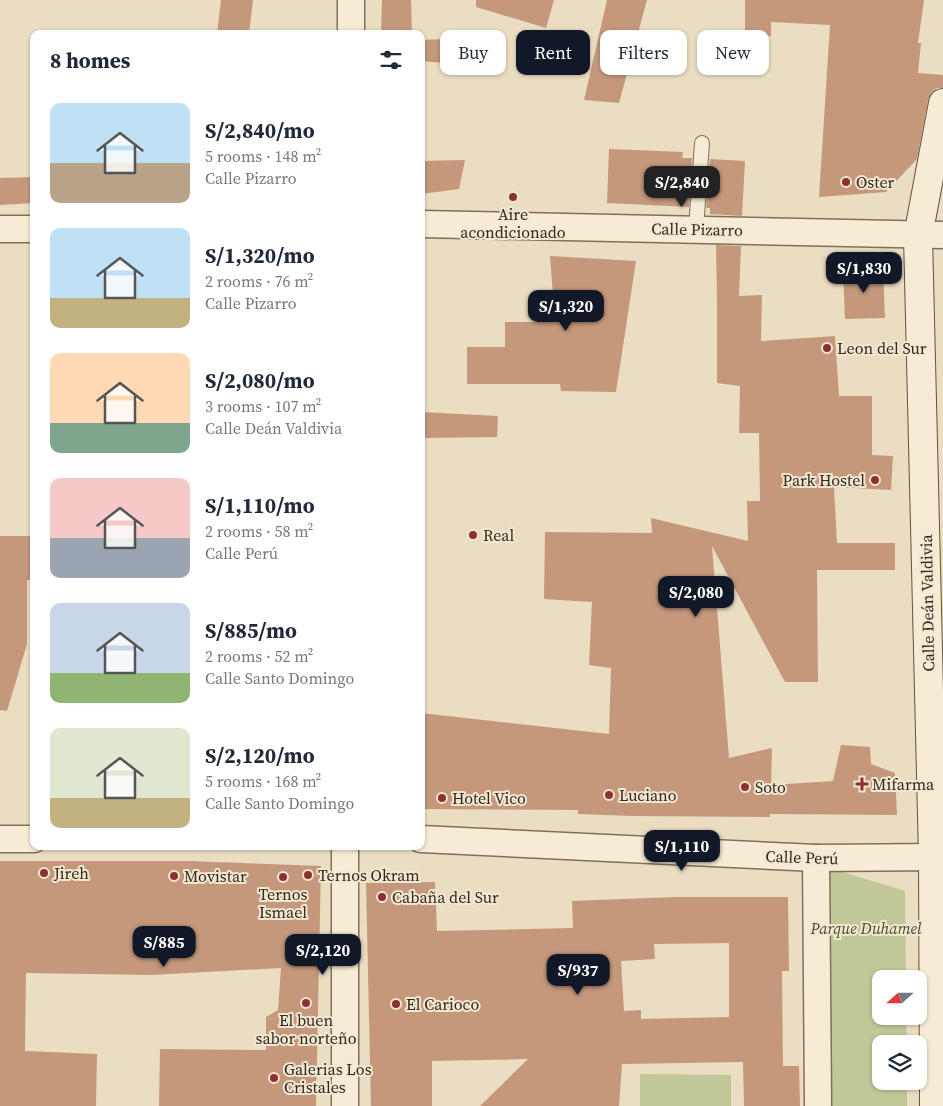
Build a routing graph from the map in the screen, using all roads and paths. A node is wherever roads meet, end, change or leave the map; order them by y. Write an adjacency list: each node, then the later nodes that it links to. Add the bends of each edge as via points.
1 (350, 0): 2 (street)
2 (351, 30)
3 (943, 103): 9 (street, Calle Deán Valdivia)
4 (702, 143): 8 (lane)
5 (425, 224): 8 (street, Calle Pizarro)
6 (0, 229): 7 (street)
7 (30, 229)
8 (696, 229): 9 (street, Calle Pizarro)
9 (930, 236): 14 (street, Calle Deán Valdivia)
10 (0, 839): 11 (street)
11 (30, 839)
12 (425, 839): 15 (street, Calle Perú)
13 (345, 850): 16 (street)
14 (938, 857): 15 (street, Calle Perú); 18 (street, Calle Deán Valdivia)
15 (816, 858): 17 (street)
16 (345, 1106)
17 (818, 1106)
18 (934, 1106)

